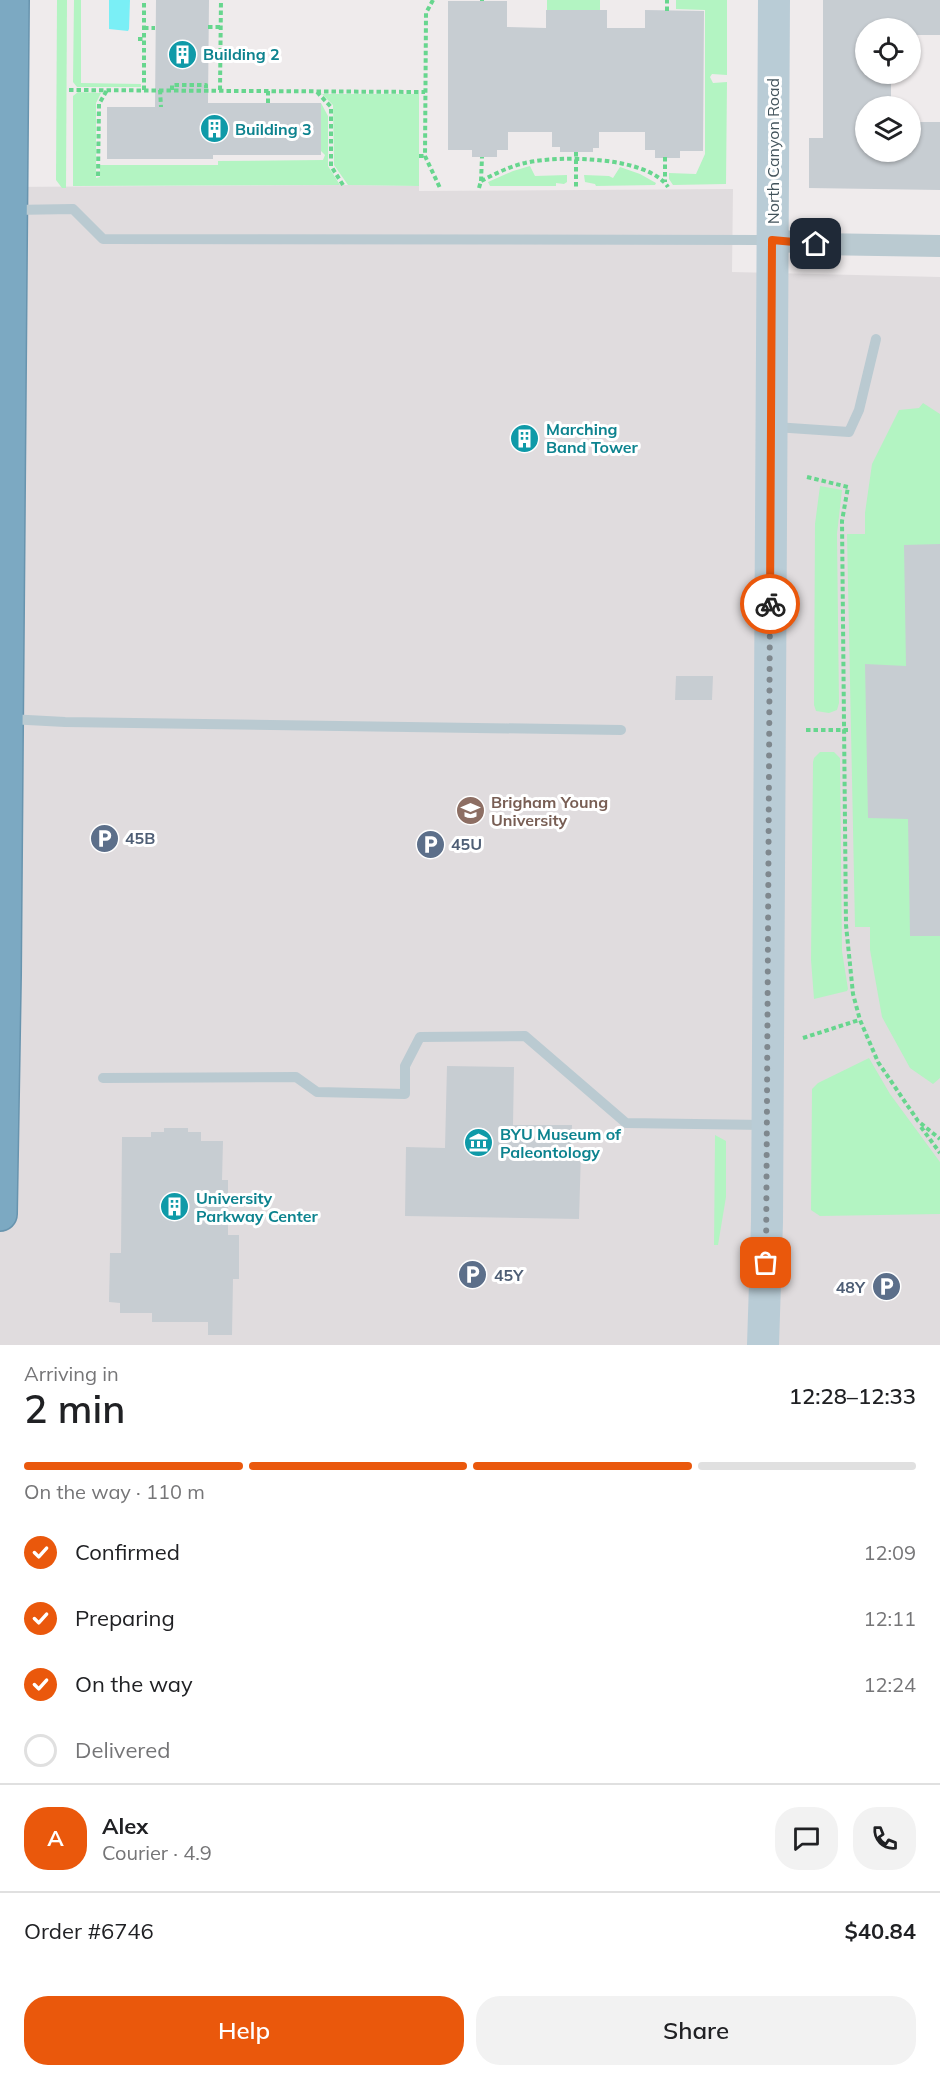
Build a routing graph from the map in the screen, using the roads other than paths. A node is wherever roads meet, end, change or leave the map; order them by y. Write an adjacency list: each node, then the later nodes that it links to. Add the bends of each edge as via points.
1 (12, 0): 3 (highway)
2 (774, 0): 4 (main road, North Canyon Road)
3 (6, 210): 4 (lane, via 73,209 103,238); 8 (highway)
4 (772, 240): 5 (street); 7 (main road, North Canyon Road)
5 (940, 246)
6 (876, 339): 7 (lane, via 859,410 849,432)
7 (772, 427): 11 (main road, North Canyon Road)
8 (6, 719): 9 (lane); 12 (highway)
9 (621, 730)
10 (103, 1078): 11 (lane, via 296,1077 316,1092 405,1094 405,1066 420,1037 525,1036 626,1123)
11 (768, 1125): 13 (main road, North Canyon Road)
12 (0, 1214)
13 (763, 1345)

